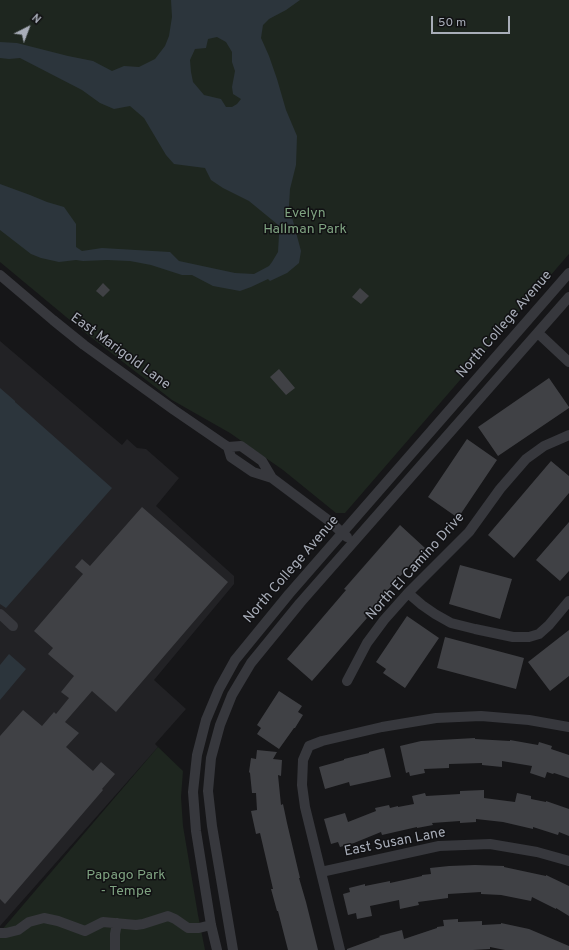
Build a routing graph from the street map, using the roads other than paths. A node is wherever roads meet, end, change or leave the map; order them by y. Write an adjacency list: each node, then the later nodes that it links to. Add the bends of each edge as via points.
1 (569, 273): 9 (street, North College Avenue)
2 (0, 275): 7 (street, East Marigold Lane, via 84,345)
3 (569, 297): 4 (street, North College Avenue)
4 (538, 333): 5 (street); 10 (street, North College Avenue)
5 (569, 362)
6 (569, 435): 11 (street, North El Camino Drive, via 544,446 526,459 468,532)
7 (228, 447): 8 (street, East Marigold Lane, via 231,457 253,472); 8 (street, East Marigold Lane, via 243,447 262,461)
8 (272, 478): 9 (street, East Marigold Lane)
9 (342, 533): 10 (street, East Marigold Lane); 20 (street, North College Avenue, via 235,660 206,720 197,755 192,792)
10 (353, 543): 24 (street, North College Avenue, via 251,663 232,695 220,725 211,758 208,791)
11 (408, 593): 12 (street, via 435,614 451,622 513,637 538,634); 15 (street, North El Camino Drive, via 367,644)
12 (569, 601)
13 (0, 614): 14 (street)
14 (13, 626)
15 (347, 681)
16 (569, 727): 18 (street, via 489,716 436,718 382,727 309,746 302,760 302,785)
17 (569, 861): 18 (street, East Susan Lane, via 537,852 490,844 440,846)
18 (321, 872): 25 (street)
19 (117, 923): 20 (street, via 136,925 168,916 188,928); 21 (street, via 103,922 85,931 44,918 29,922 18,930); 22 (street)
20 (211, 925): 23 (street, North College Avenue)
21 (0, 933)
22 (115, 950)
23 (217, 950)
24 (233, 950)
25 (340, 950)

